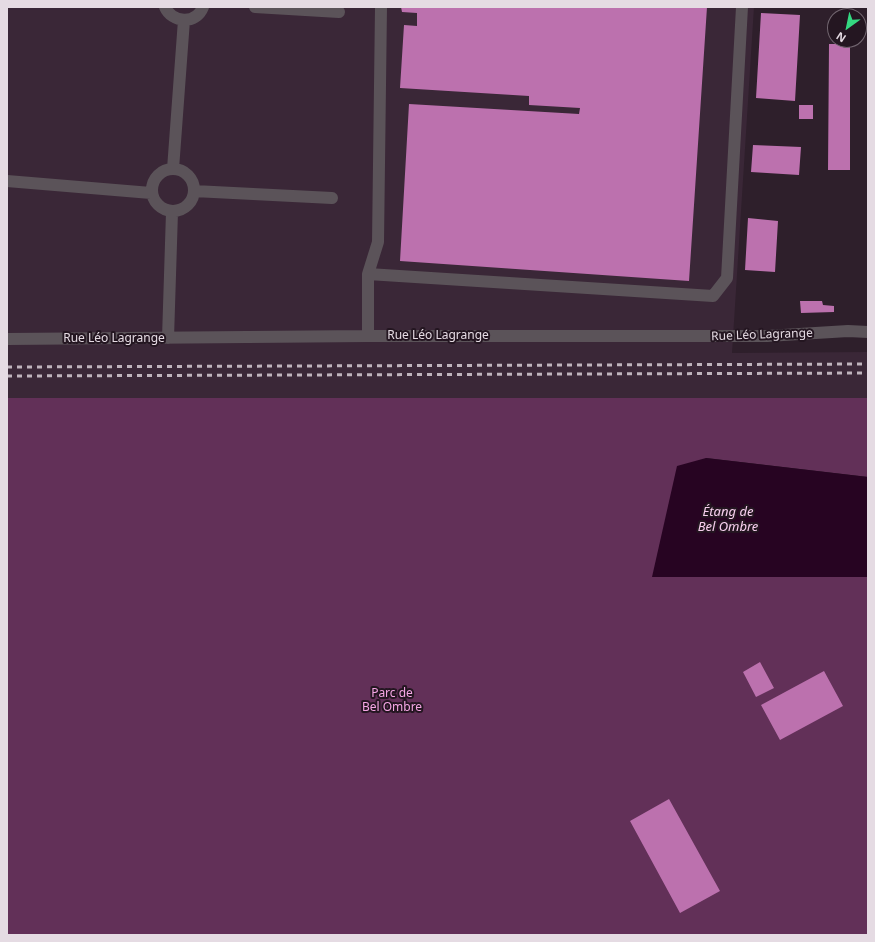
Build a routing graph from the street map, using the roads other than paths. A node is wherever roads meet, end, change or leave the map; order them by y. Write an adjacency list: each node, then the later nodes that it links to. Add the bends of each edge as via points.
1 (164, 7): 7 (street, via 171,16)
2 (203, 7): 7 (street, via 197,16)
3 (256, 7): 6 (street)
4 (381, 7): 14 (street, via 378,242)
5 (742, 7): 14 (street, via 728,278 713,296)
6 (339, 12)
7 (184, 20): 8 (street)
8 (173, 169): 10 (street, via 180,170 190,178); 11 (street, via 159,174 152,186)
9 (7, 181): 11 (street)
10 (194, 191): 12 (street); 13 (street, via 190,204)
11 (152, 193): 13 (street, via 158,206)
12 (332, 198)
13 (172, 212): 17 (street)
14 (368, 274): 16 (street)
15 (868, 332): 16 (street, Rue Léo Lagrange, via 767,336)
16 (368, 336): 17 (street, Rue Léo Lagrange)
17 (168, 338): 18 (street, Rue Léo Lagrange)
18 (7, 339)

